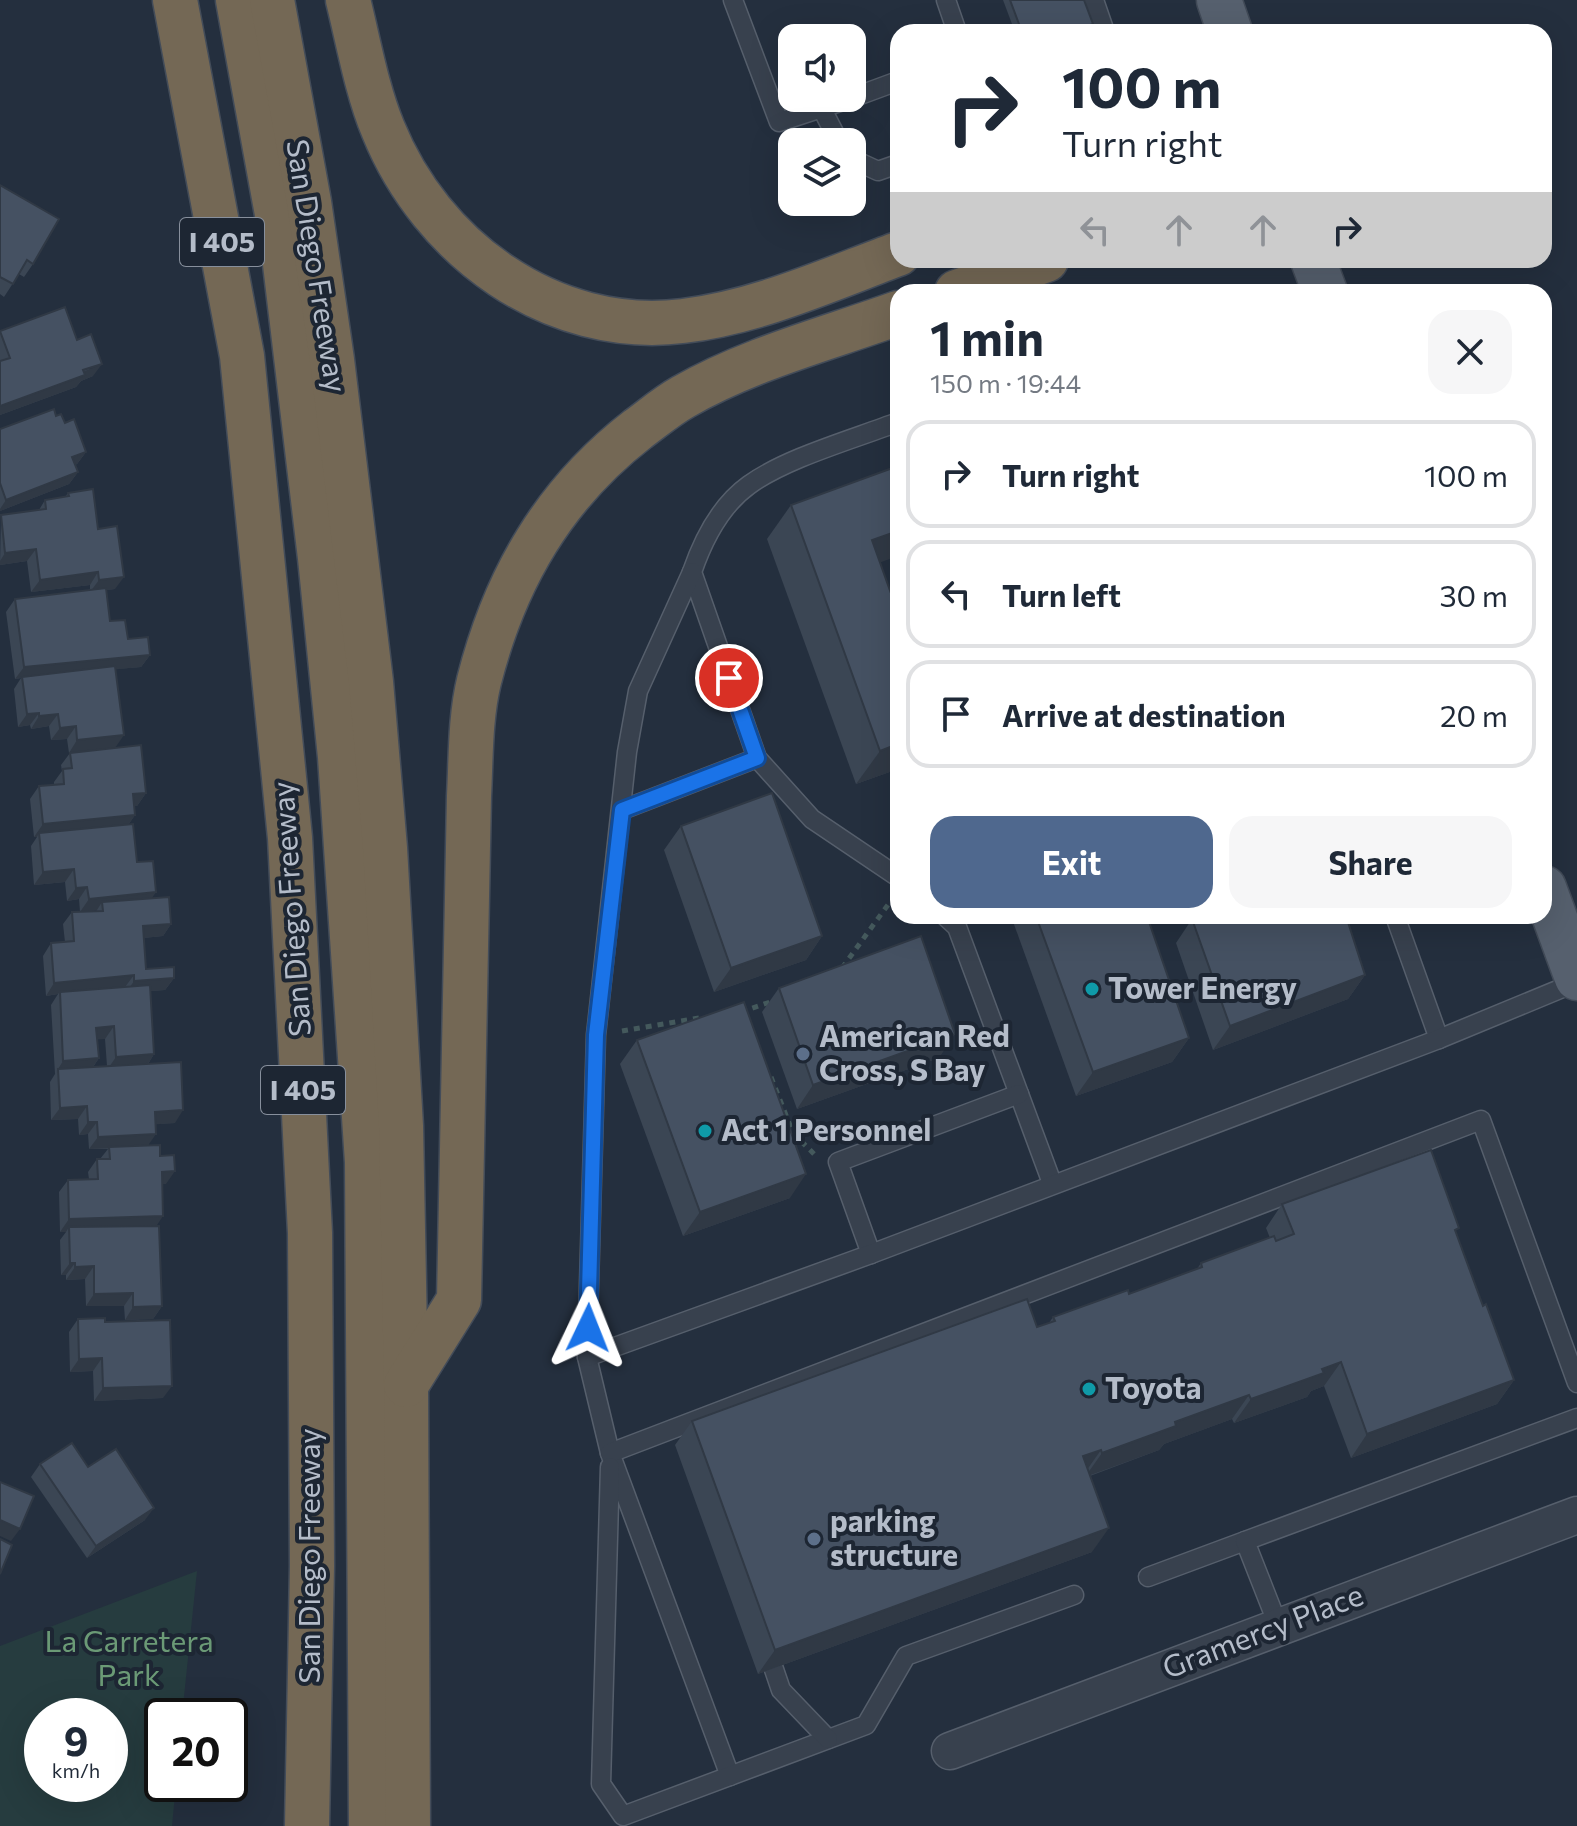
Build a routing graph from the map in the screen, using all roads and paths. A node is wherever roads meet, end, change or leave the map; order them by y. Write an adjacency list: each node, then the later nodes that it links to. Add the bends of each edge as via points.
1 (175, 0): 22 (highway, San Diego Freeway / I 405)
2 (209, 0): 22 (highway, via 258,275)
3 (238, 0): 61 (highway, via 283,247 340,757 367,1162)
4 (272, 0): 48 (highway, San Diego Freeway, via 330,344 371,682 401,1126)
5 (348, 0): 18 (highway, via 381,126 407,179 452,237 479,261 538,297 578,313 627,321 682,321 750,308)
6 (733, 0): 15 (lane, via 779,122)
7 (946, 0): 10 (lane)
8 (1094, 0): 11 (lane)
9 (1219, 0): 12 (main road)
10 (954, 24)
11 (1102, 24)
12 (1227, 24)
13 (890, 84): 14 (lane)
14 (866, 93)
15 (812, 112)
16 (866, 165): 17 (lane, via 878,171)
17 (890, 167)
18 (890, 257)
19 (1024, 268): 20 (highway)
20 (979, 284)
21 (890, 316): 48 (highway, via 682,397 587,473 514,577 479,683 472,732 459,1300)
22 (242, 356): 60 (highway, San Diego Freeway / I 405, via 290,838 310,1233)
23 (890, 425): 24 (lane, via 748,485 724,509)
24 (692, 572): 25 (lane); 26 (lane, via 638,691)
25 (757, 758): 26 (lane); 27 (lane, via 812,819)
26 (622, 810): 39 (lane)
27 (890, 872)
28 (890, 902): 32 (path)
29 (1552, 910): 33 (main road)
30 (954, 924): 42 (lane)
31 (1398, 924): 40 (lane)
32 (835, 977)
33 (1577, 980): 40 (lane)
34 (783, 996): 35 (path)
35 (745, 1011): 36 (path); 38 (path)
36 (730, 1014)
37 (700, 1018): 39 (path)
38 (750, 1025)
39 (596, 1035): 46 (lane)
40 (1439, 1039): 44 (lane)
41 (766, 1065): 43 (path, via 793,1133 811,1153)
42 (1019, 1094): 43 (lane); 44 (lane)
43 (838, 1162): 45 (lane)
44 (1052, 1183): 45 (lane)
45 (871, 1254): 46 (lane)
46 (587, 1357): 50 (lane)
47 (1577, 1383): 50 (lane, via 1481,1120)
48 (406, 1385): 62 (highway, San Diego Freeway)
49 (1577, 1418): 52 (lane)
50 (610, 1453): 59 (lane); 59 (lane, via 601,1784 623,1816)
51 (1577, 1515): 55 (street, Gramercy Place)
52 (1245, 1541): 53 (lane); 55 (lane)
53 (1148, 1577)
54 (1074, 1595): 57 (lane, via 906,1656 866,1725)
55 (1278, 1625): 58 (street, Gramercy Place)
56 (761, 1634): 57 (lane, via 781,1690)
57 (828, 1739): 59 (lane)
58 (950, 1751)
59 (730, 1776)
60 (307, 1826)
61 (371, 1826)
62 (408, 1826)

